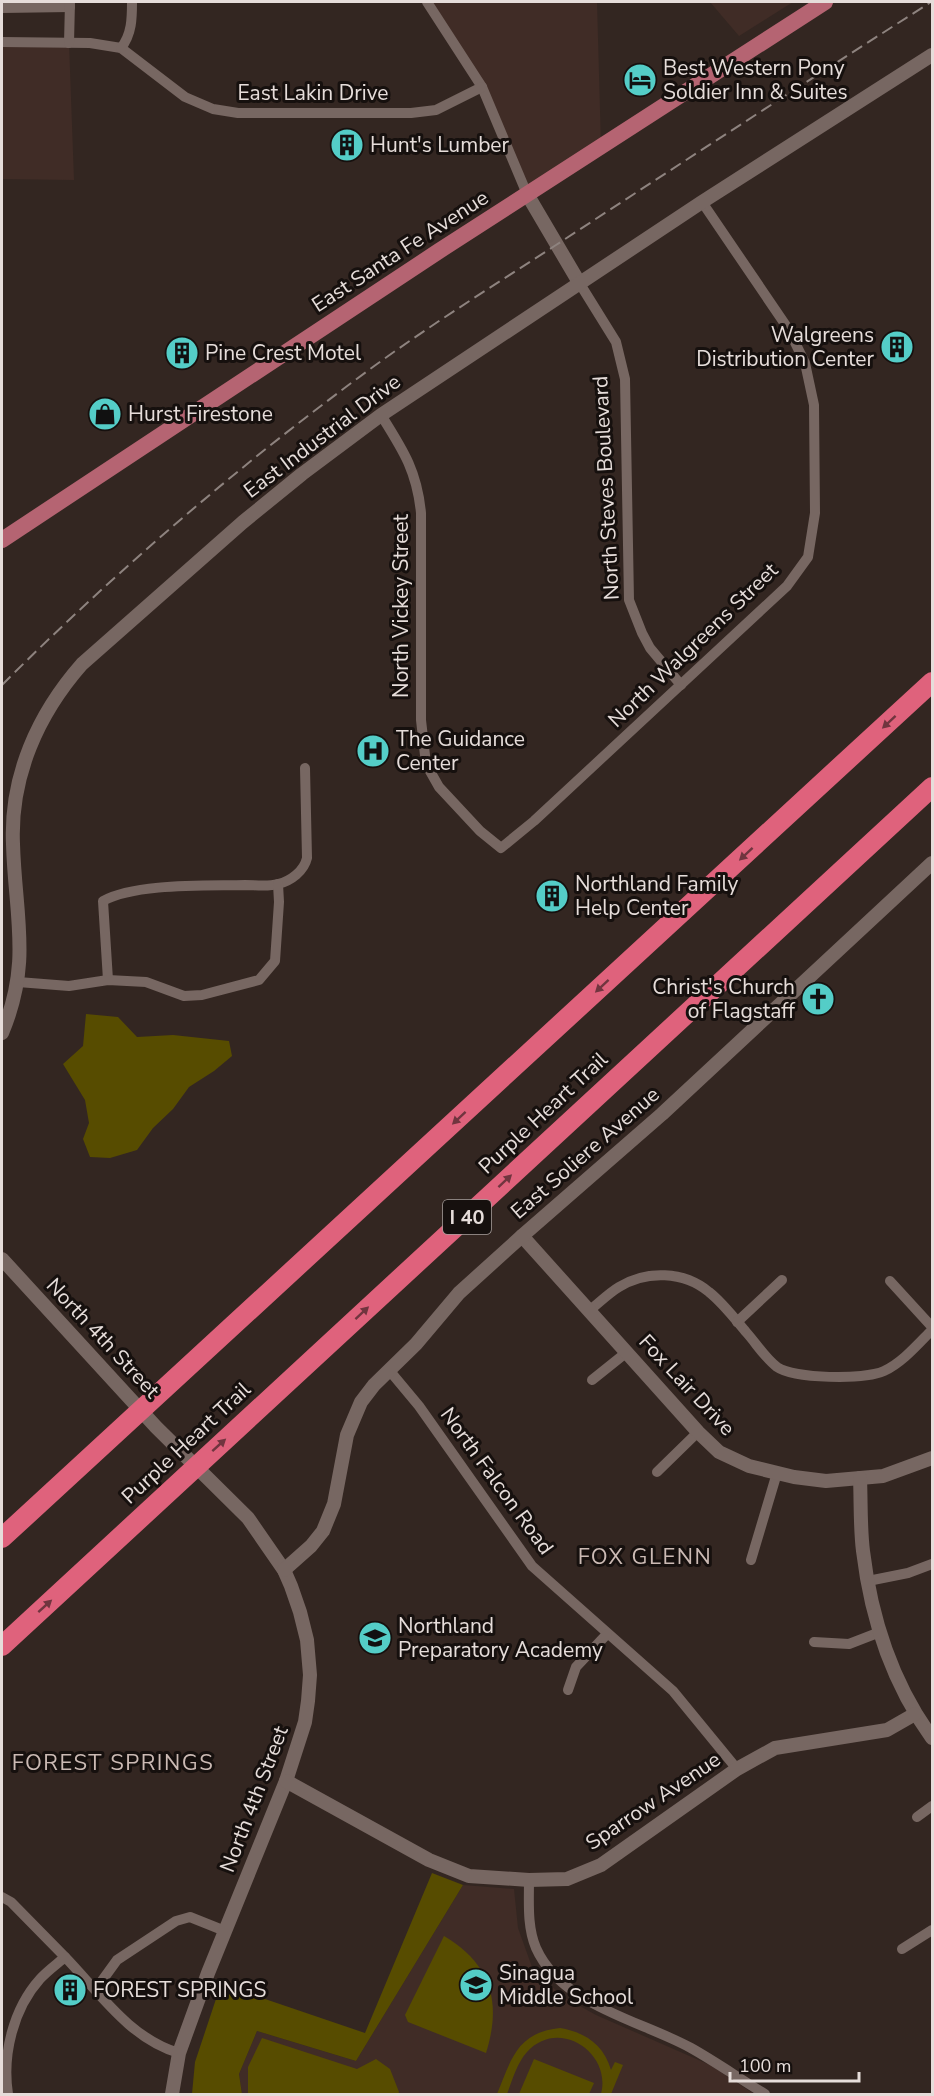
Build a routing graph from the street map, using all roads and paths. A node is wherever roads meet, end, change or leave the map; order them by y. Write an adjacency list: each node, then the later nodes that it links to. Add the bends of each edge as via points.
1 (132, 2): 8 (street, via 127,40)
2 (427, 2): 10 (street, North Steves Boulevard)
3 (825, 2): 11 (main road, East Santa Fe Avenue)
4 (70, 4): 5 (street); 7 (street)
5 (2, 8)
6 (2, 42): 7 (street)
7 (69, 43): 8 (street)
8 (121, 48): 10 (street, East Lakin Drive, via 185,98 238,113 436,110)
9 (933, 55): 12 (street, East Industrial Drive)
10 (482, 87): 11 (street, North Steves Boulevard)
11 (526, 194): 13 (street, North Steves Boulevard); 15 (main road, East Santa Fe Avenue)
12 (702, 202): 13 (street, East Industrial Drive); 17 (street, North Walgreens Street, via 789,330 805,363 814,405 816,513 808,556 787,586)
13 (580, 284): 14 (street, East Industrial Drive); 17 (street, North Steves Boulevard, via 616,342 624,379 629,600 650,648)
14 (381, 415): 20 (street, North Vickey Street, via 414,473 422,513 421,720 426,764 439,787); 24 (street, East Industrial Drive, via 302,474 174,582 66,682 28,751 19,780 12,844 20,930)
15 (2, 540)
16 (933, 682): 41 (highway, one-way to 41)
17 (681, 684): 20 (street, North Walgreens Street)
18 (305, 768): 22 (street, via 307,858 300,873)
19 (933, 787): 49 (highway, Purple Heart Trail / I 40, one-way to 19)
20 (501, 848)
21 (933, 863): 26 (street, East Soliere Avenue, via 662,1114)
22 (278, 884): 23 (street, via 114,894 103,901); 23 (street, via 275,961 259,980 184,996 146,982)
23 (108, 980): 24 (street, via 69,986)
24 (18, 982): 25 (street, East Industrial Drive)
25 (2, 1033)
26 (522, 1236): 30 (street, Fox Lair Drive); 34 (street, East Soliere Avenue, via 459,1293)
27 (2, 1259): 44 (street, North 4th Street, via 156,1427 248,1518)
28 (782, 1280): 31 (street)
29 (890, 1281): 32 (street)
30 (590, 1310): 31 (street, via 633,1280 677,1276 709,1292); 33 (street, Fox Lair Drive)
31 (737, 1322): 32 (street, via 776,1366 795,1375 870,1376 895,1365)
32 (933, 1329)
33 (627, 1352): 35 (street); 36 (street, Fox Lair Drive)
34 (389, 1370): 44 (street, East Soliere Avenue, via 361,1402 353,1418 334,1504 323,1531); 47 (street, North Falcon Road, via 419,1406 532,1566)
35 (592, 1380)
36 (698, 1432): 38 (street); 39 (street, Fox Lair Drive, via 719,1452)
37 (933, 1458): 40 (street, Fox Lair Drive, via 883,1476)
38 (657, 1472)
39 (777, 1473): 40 (street, Fox Lair Drive, via 826,1480); 42 (street)
40 (860, 1478): 45 (street, via 862,1550)
41 (2, 1538)
42 (751, 1560)
43 (933, 1564): 45 (street)
44 (284, 1570): 54 (street, North 4th Street, via 300,1612 310,1675 305,1722)
45 (868, 1581): 46 (street)
46 (880, 1632): 48 (street, via 849,1644); 51 (street)
47 (607, 1634): 50 (street, via 576,1666); 53 (street, North Falcon Road, via 673,1691)
48 (814, 1642)
49 (2, 1646)
50 (568, 1690)
51 (915, 1714): 52 (street); 53 (street, Sparrow Avenue, via 887,1730 775,1748)
52 (933, 1738)
53 (737, 1769): 57 (street, Sparrow Avenue, via 601,1865 567,1879)
54 (286, 1781): 57 (street, Sparrow Avenue, via 452,1870 469,1876); 60 (street, North 4th Street)
55 (933, 1806): 56 (street)
56 (917, 1817)
57 (528, 1880): 67 (street, via 530,1929 536,1947 547,1967 570,1990 690,2047)
58 (2, 1897): 62 (street)
59 (933, 1930): 61 (street)
60 (225, 1931): 63 (street, via 190,1917 176,1921 117,1960); 64 (street, North 4th Street)
61 (902, 1949)
62 (65, 1957): 63 (street); 65 (street, via 41,1978 20,2011 7,2057)
63 (96, 1989): 64 (street, via 142,2036)
64 (179, 2053): 66 (street, North 4th Street)
65 (8, 2094)
66 (172, 2094)
67 (765, 2094)

